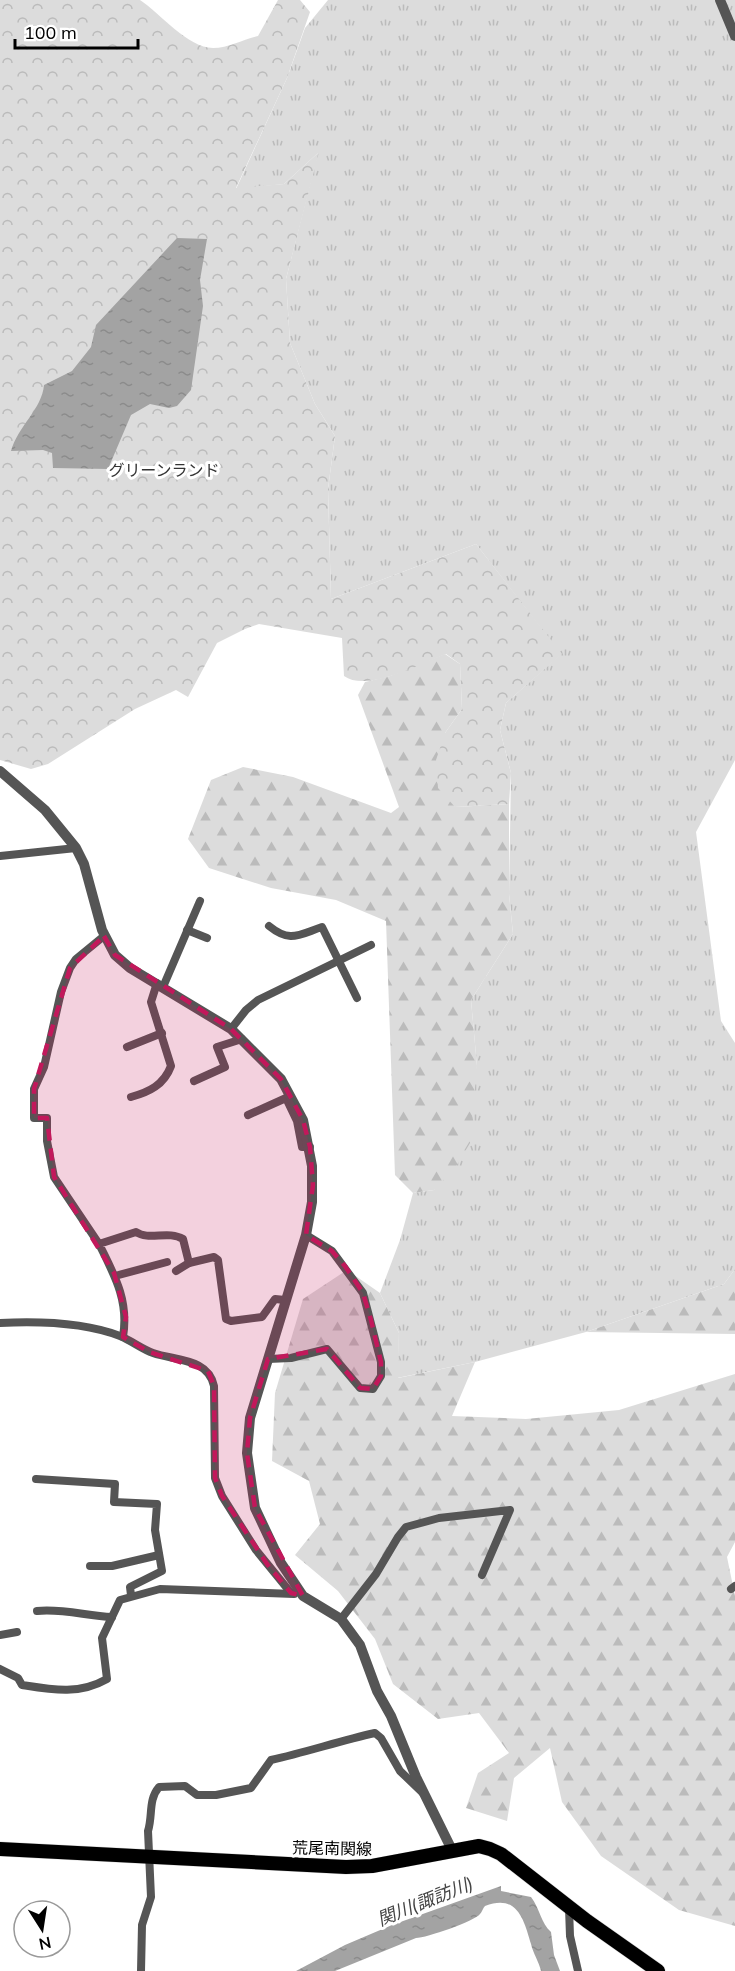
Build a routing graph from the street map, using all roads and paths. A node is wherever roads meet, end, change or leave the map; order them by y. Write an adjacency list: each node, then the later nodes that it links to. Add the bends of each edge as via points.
1 (720, 0): 2 (street)
2 (735, 36)
3 (0, 771): 4 (street, via 45,810)
4 (76, 848): 5 (street); 9 (street)
5 (0, 856)
6 (200, 901): 8 (street)
7 (269, 926): 12 (street, via 284,937 322,927)
8 (187, 930): 10 (street); 13 (street)
9 (104, 936): 13 (street, via 115,955); 24 (street, via 70,968 33,1103 34,1118 47,1118 54,1177)
10 (207, 938)
11 (371, 945): 12 (street)
12 (338, 962): 14 (street); 15 (street, via 258,1000)
13 (160, 985): 15 (street); 16 (street, via 152,1002)
14 (357, 998)
15 (231, 1029): 17 (street)
16 (162, 1033): 18 (street); 20 (street, via 171,1059 168,1074 151,1091)
17 (242, 1039): 19 (street, via 217,1047 225,1067); 22 (street, via 281,1079 303,1120)
18 (127, 1047)
19 (194, 1081)
20 (131, 1097)
21 (248, 1115): 22 (street, via 286,1098 297,1121 302,1147)
22 (310, 1147): 23 (street, via 313,1185)
23 (306, 1235): 29 (street); 32 (street, via 332,1251 363,1293 381,1362 378,1384 373,1389 360,1388 327,1348 291,1358)
24 (99, 1245): 26 (street, via 136,1232 141,1236 175,1234 183,1239); 28 (street)
25 (167, 1262): 28 (street)
26 (189, 1263): 27 (street); 29 (street, via 214,1257 218,1260 226,1319 231,1322 262,1317 275,1299)
27 (176, 1271)
28 (115, 1276): 31 (street, via 126,1317)
29 (285, 1300): 32 (street)
30 (0, 1323): 31 (street, via 87,1327)
31 (123, 1337): 37 (street, via 149,1352 203,1365 208,1371 214,1386 215,1478 256,1550)
32 (267, 1359): 39 (street, via 250,1418 249,1471 255,1508 281,1563)
33 (36, 1479): 34 (street, via 115,1484 114,1502 157,1504 155,1530)
34 (159, 1555): 35 (street, via 112,1566); 38 (street, via 162,1571 130,1587)
35 (90, 1566)
36 (482, 1575): 42 (street, via 510,1510 439,1518 406,1527)
37 (291, 1593): 38 (street, via 160,1589); 39 (street)
38 (131, 1595): 41 (street, via 120,1600)
39 (303, 1596): 42 (street)
40 (37, 1611): 41 (street, via 52,1609)
41 (112, 1617): 45 (street, via 102,1638 107,1679 90,1688 54,1690 22,1685 18,1678)
42 (341, 1619): 46 (street, via 360,1645)
43 (17, 1632): 44 (street)
44 (0, 1635)
45 (0, 1669)
46 (425, 1796): 48 (street); 49 (street, via 400,1771 375,1733 271,1760 251,1788 197,1795 185,1786 159,1787 151,1802)
47 (0, 1849): 49 (main road, 荒尾南関線)
48 (452, 1850): 49 (main road, 荒尾南関線, via 372,1866 346,1867); 50 (main road, 荒尾南関線, via 479,1846 501,1854)
49 (148, 1856): 51 (street, via 151,1897 142,1925)
50 (569, 1908): 52 (street); 53 (main road, 荒尾南関線)
51 (141, 1971)
52 (578, 1971)
53 (658, 1971)

